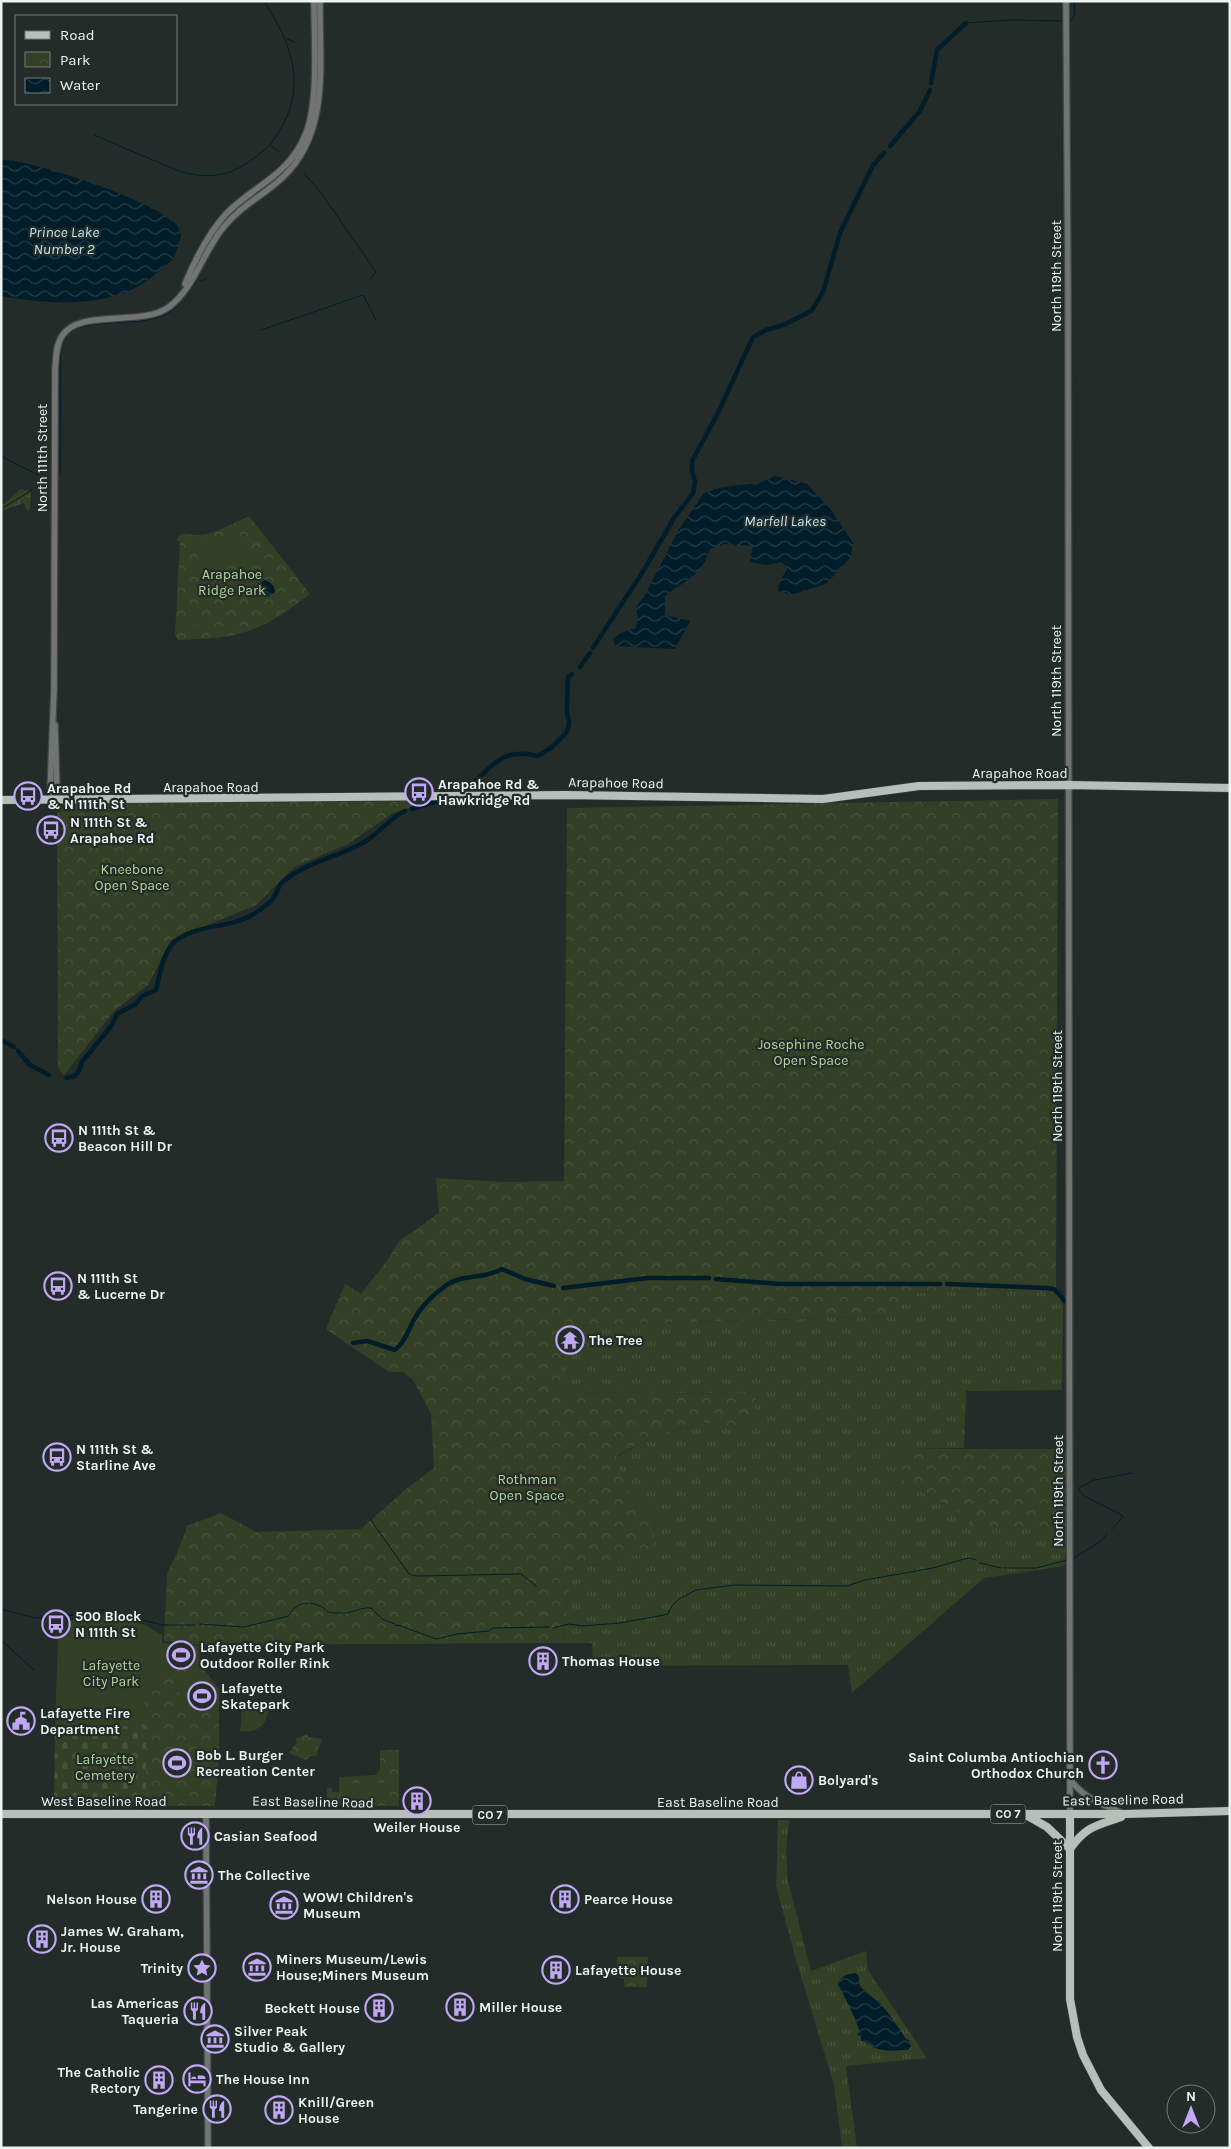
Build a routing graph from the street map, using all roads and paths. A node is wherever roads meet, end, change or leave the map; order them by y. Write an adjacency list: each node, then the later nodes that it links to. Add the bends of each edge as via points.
1 (314, 1): 4 (street, via 313,101 305,135 286,166 236,205)
2 (320, 1): 4 (street, via 319,104 310,139 292,169 235,213)
3 (1066, 1): 5 (street, North 119th Street)
4 (216, 232): 8 (street, North 111th Street, via 182,293 171,305 156,313 79,323 66,330 58,343 55,369 54,714 57,792)
5 (1069, 786): 6 (main road, Arapahoe Road); 8 (main road, Arapahoe Road, via 904,787 823,799 566,795); 9 (street, North 119th Street)
6 (1230, 788)
7 (1, 800): 8 (main road, Arapahoe Road)
8 (54, 800)
9 (1070, 1778): 14 (street, North 119th Street); 15 (street, via 1095,1802)
10 (1230, 1811): 15 (main road, East Baseline Road / CO 7)
11 (1, 1814): 12 (main road, West Baseline Road / CO 7)
12 (206, 1814): 13 (main road, East Baseline Road / CO 7); 17 (street)
13 (1025, 1814): 14 (main road, East Baseline Road / CO 7); 16 (main road, via 1047,1826)
14 (1070, 1814): 15 (main road, East Baseline Road / CO 7); 16 (main road, North 119th Street)
15 (1126, 1814): 16 (main road, via 1080,1834)
16 (1070, 1849): 18 (main road, North 119th Street, via 1070,1999 1077,2037 1083,2056 1102,2090)
17 (208, 2148)
18 (1149, 2148)

